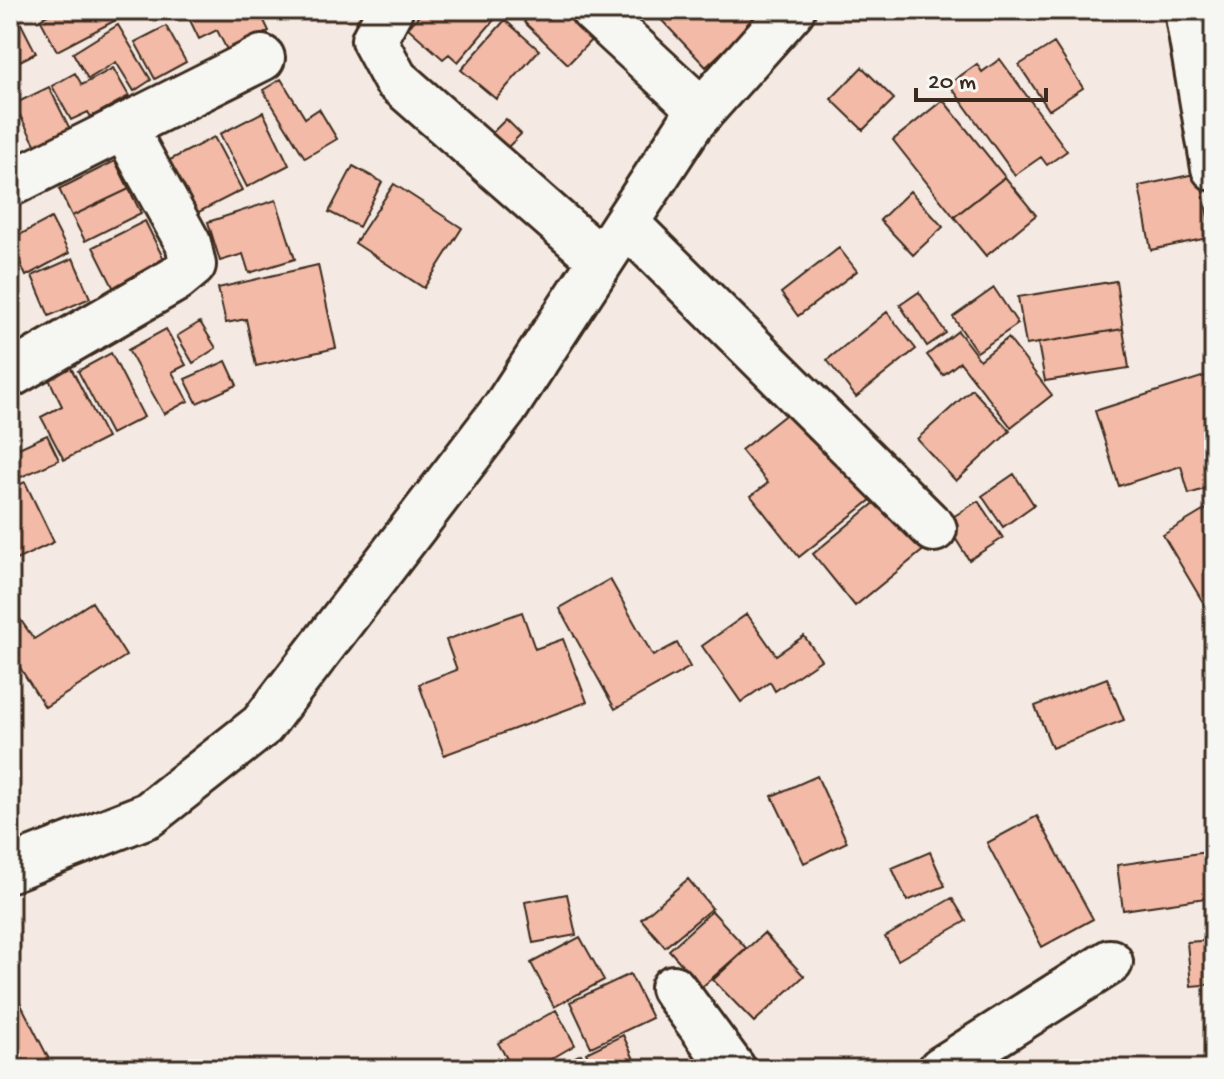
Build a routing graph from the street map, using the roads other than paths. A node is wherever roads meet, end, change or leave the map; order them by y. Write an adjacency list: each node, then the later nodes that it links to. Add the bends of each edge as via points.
1 (390, 10): 11 (street, via 374,40 395,79)
2 (593, 10): 6 (street)
3 (792, 10): 6 (street)
4 (1187, 10): 8 (street)
5 (262, 58): 7 (street)
6 (702, 111): 10 (street)
7 (124, 127): 9 (street); 12 (street, via 188,243 193,265)
8 (1214, 168)
9 (10, 184)
10 (626, 223): 11 (street); 13 (street)
11 (601, 260): 14 (street, via 505,408 262,725 148,815)
12 (10, 375)
13 (934, 529)
14 (10, 869)
15 (1110, 962): 18 (street)
16 (673, 988): 17 (street)
17 (733, 1069)
18 (941, 1069)

